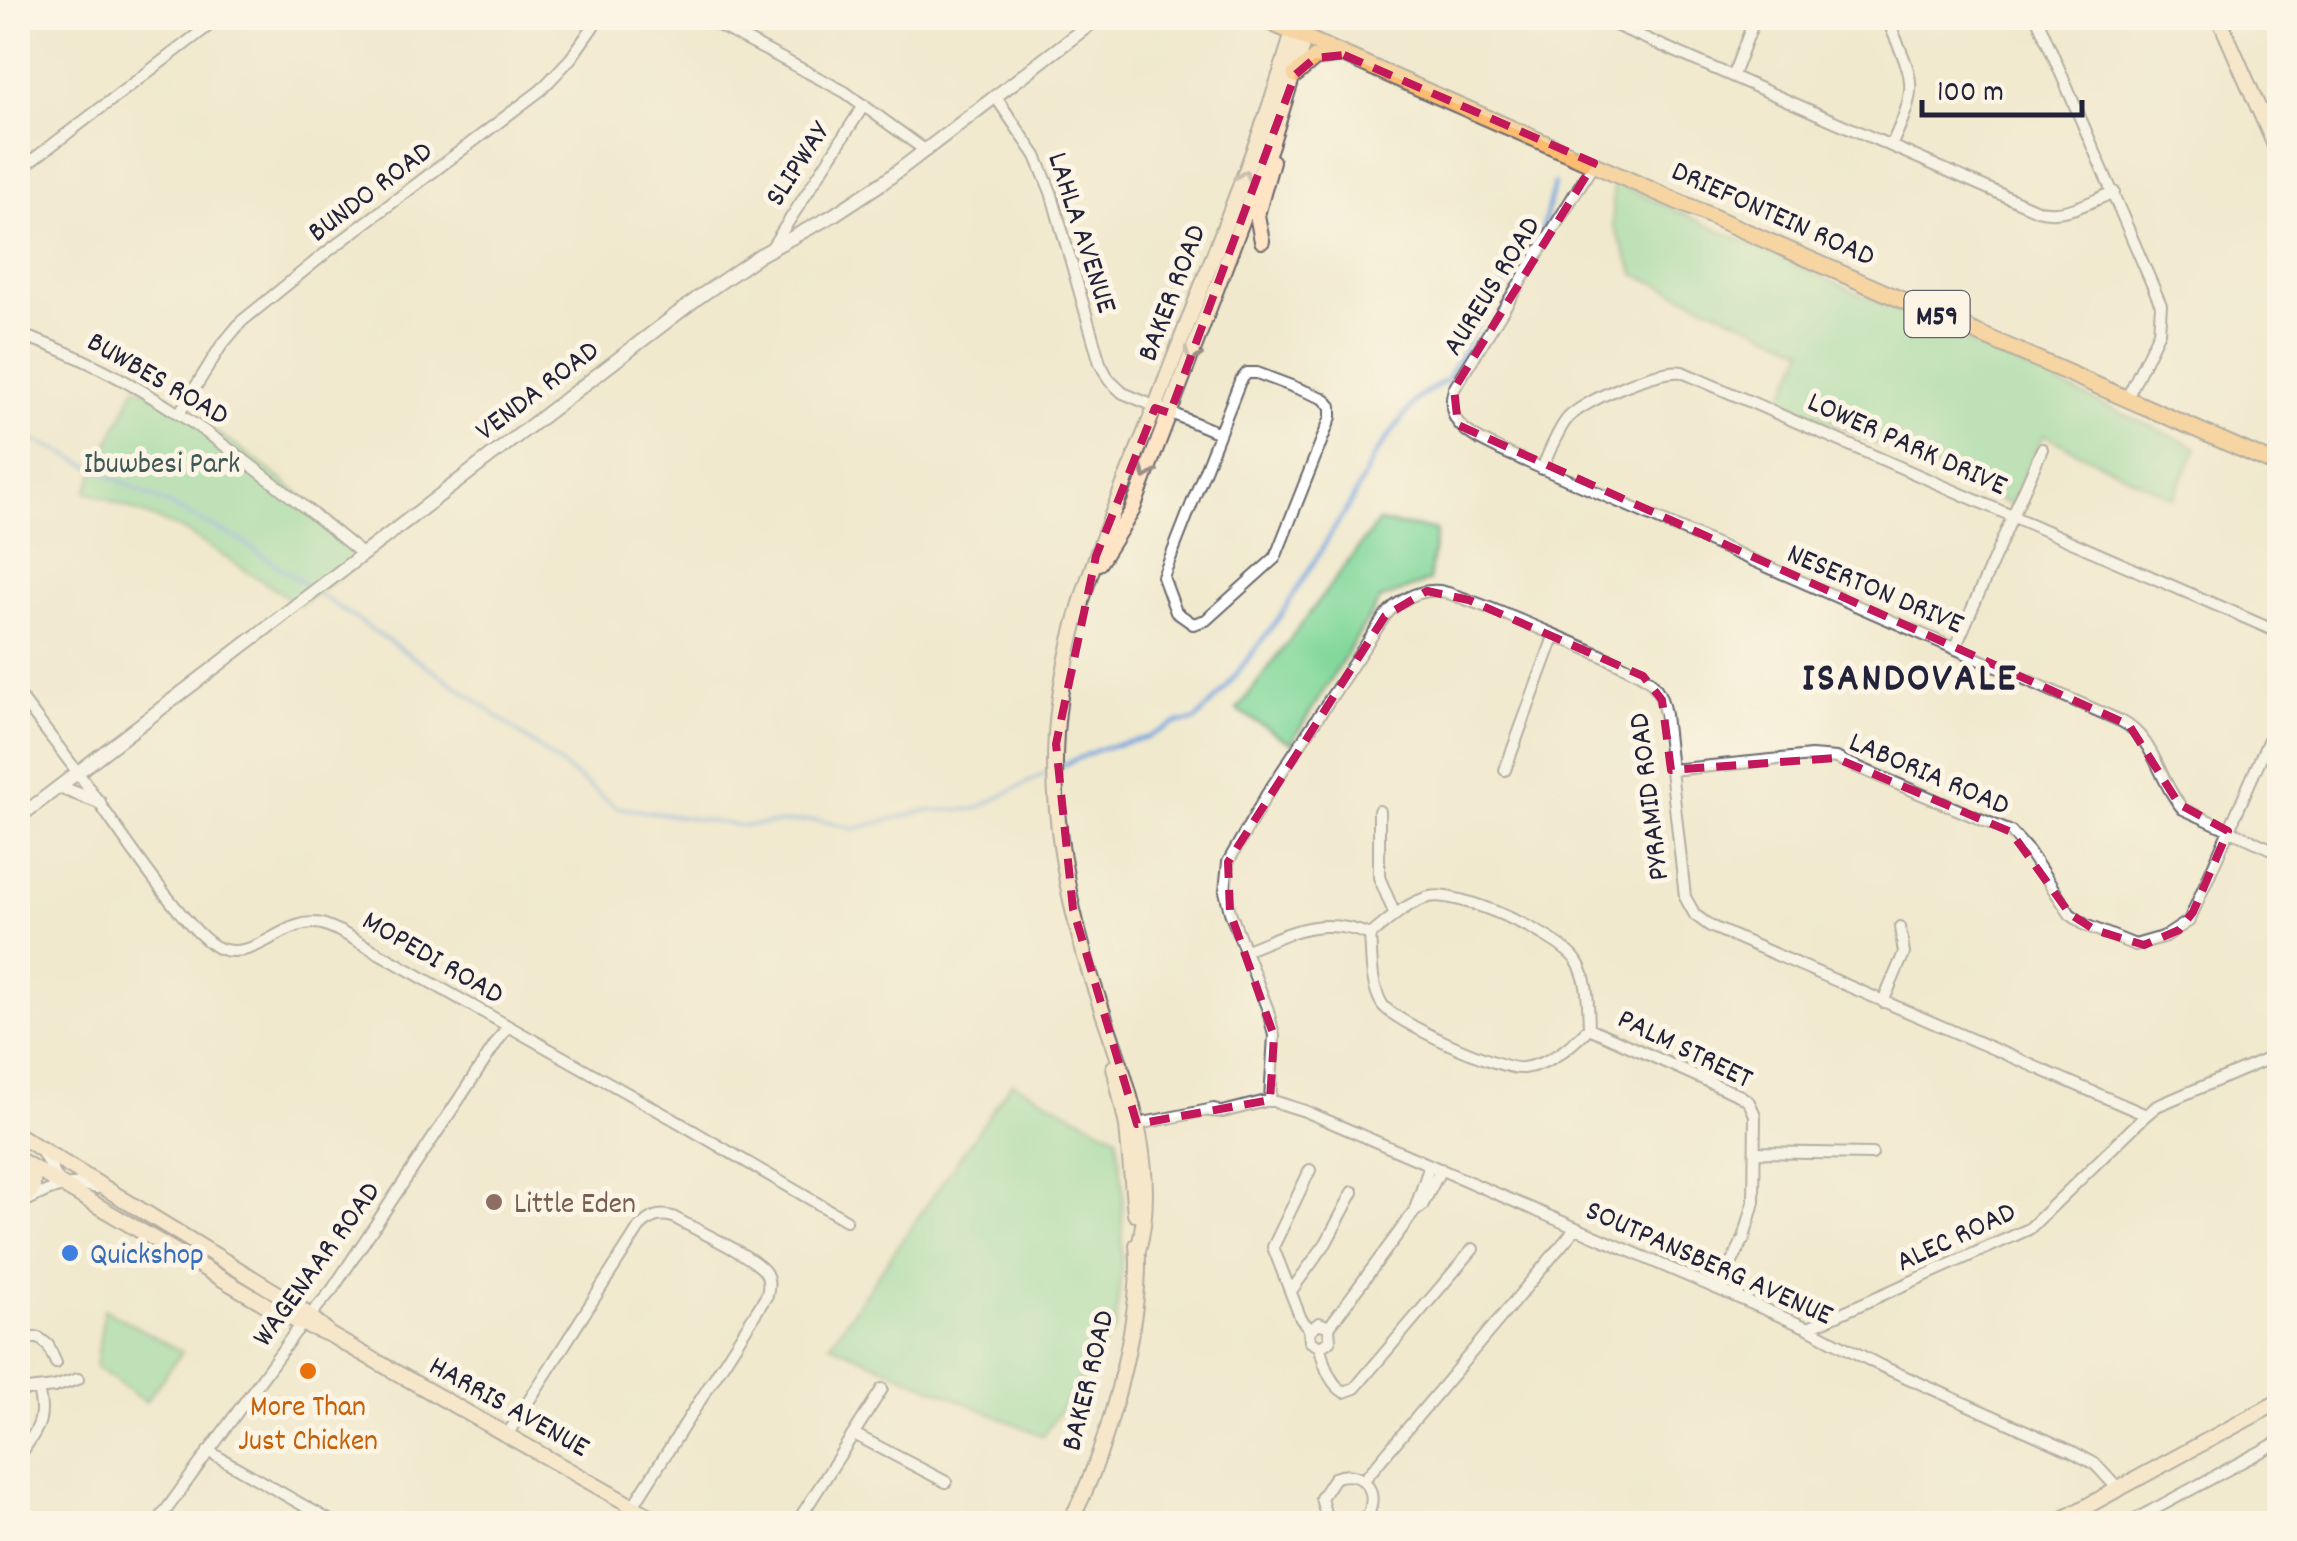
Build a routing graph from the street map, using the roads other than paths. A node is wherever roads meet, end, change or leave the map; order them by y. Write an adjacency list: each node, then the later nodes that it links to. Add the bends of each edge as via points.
1 (218, 18): 25 (street)
2 (599, 18): 32 (street, BUNDO ROAD, via 541,90 242,321)
3 (705, 18): 18 (street)
4 (1098, 18): 16 (street, VENDA ROAD)
5 (1260, 18): 12 (main road, M59)
6 (1309, 18): 12 (street)
7 (1604, 18): 15 (street)
8 (1755, 18): 15 (street)
9 (1886, 18): 21 (street, via 1912,80)
10 (2037, 18): 26 (street)
11 (2220, 18): 19 (main road)
12 (1300, 30): 13 (main road, DRIEFONTEIN ROAD / M59); 14 (main road, BAKER ROAD); 31 (main road, BAKER ROAD, one-way to 12)
13 (1344, 55): 14 (main road, via 1315,58); 24 (main road, DRIEFONTEIN ROAD / M59)
14 (1295, 75): 20 (main road, BAKER ROAD)
15 (1733, 76): 21 (street)
16 (995, 96): 22 (street, VENDA ROAD); 31 (street, LAHLA AVENUE, via 1036,156 1100,363 1117,389)
17 (2280, 104): 19 (street)
18 (864, 105): 22 (street); 28 (street, SLIPWAY)
19 (2260, 113): 23 (main road)
20 (1271, 146): 27 (main road, via 1256,220); 33 (main road, BAKER ROAD, one-way to 33)
21 (1891, 146): 26 (street, via 2047,213)
22 (926, 151): 28 (street, VENDA ROAD, via 864,196)
23 (2280, 157)
24 (1594, 163): 30 (main road, DRIEFONTEIN ROAD / M59); 35 (street, AUREUS ROAD, via 1454,388 1452,416)
25 (18, 171)
26 (2114, 192): 30 (street, via 2162,315)
27 (1262, 240)
28 (770, 249): 40 (street, VENDA ROAD)
29 (18, 334): 32 (street, BUWBES ROAD)
30 (2127, 398): 37 (main road, DRIEFONTEIN ROAD / M59)
31 (1155, 408): 33 (street, LAHLA AVENUE); 41 (main road, BAKER ROAD)
32 (180, 412): 40 (street, BUWBES ROAD)
33 (1170, 413): 34 (street); 41 (main road, BAKER ROAD, one-way to 41, via 1132,511)
34 (1219, 433): 34 (street, via 1240,381 1251,372 1323,398 1332,408 1275,558 1196,624 1176,612 1163,576)
35 (1469, 434): 38 (street, NESERTON DRIVE)
36 (2042, 449): 39 (street)
37 (2280, 466)
38 (1542, 468): 39 (street, LOWER PARK DRIVE, via 1575,412 1648,376 1674,371); 44 (street, NESERTON DRIVE)
39 (2012, 516): 42 (street, LOWER PARK DRIVE); 44 (street)
40 (361, 553): 49 (street, VENDA ROAD)
41 (1092, 572): 66 (main road, BAKER ROAD, via 1064,680 1056,789 1073,909)
42 (2280, 634)
43 (1554, 637): 47 (street); 48 (street, PYRAMID ROAD, via 1652,682 1662,700); 59 (street, PYRAMID ROAD, via 1442,591 1389,610 1232,852 1225,891)
44 (1956, 648): 54 (street, NESERTON DRIVE, via 2129,725 2146,742 2179,804)
45 (18, 694): 49 (street, MOPEDI ROAD)
46 (2280, 714): 54 (street, LABORIA ROAD)
47 (1505, 770)
48 (1671, 770): 54 (street, LABORIA ROAD, via 1836,758 2012,832 2076,920 2135,945 2189,920); 60 (street, PYRAMID ROAD, via 1684,897 1695,915)
49 (78, 772): 50 (street, VENDA ROAD); 51 (street, MOPEDI ROAD)
50 (58, 787): 51 (street); 53 (street, VENDA ROAD)
51 (99, 802): 61 (street, MOPEDI ROAD, via 212,945 243,950 287,929 321,924)
52 (1379, 811): 56 (street, via 1379,878)
53 (18, 818)
54 (2228, 831): 55 (street, NESERTON DRIVE)
55 (2280, 853)
56 (1396, 915): 58 (street); 62 (street, via 1430,897 1453,897 1557,942 1580,968)
57 (1900, 927): 60 (street, via 1904,953)
58 (1370, 935): 59 (street, via 1319,924); 62 (street, via 1374,980 1388,1011 1506,1067 1552,1059)
59 (1244, 951): 64 (street, PYRAMID ROAD, via 1274,1036)
60 (1883, 1002): 65 (street, PYRAMID ROAD)
61 (507, 1027): 79 (street, MOPEDI ROAD); 84 (street, WAGENAAR ROAD)
62 (1589, 1028): 69 (street, PALM STREET, via 1745,1098 1756,1116)
63 (2280, 1051): 65 (street)
64 (1270, 1100): 66 (street); 72 (street, SOUTPANSBERG AVENUE)
65 (2146, 1116): 86 (street, ALEC ROAD, via 2029,1229)
66 (1132, 1125): 105 (main road, BAKER ROAD, via 1144,1198 1134,1302 1120,1384)
67 (18, 1135): 68 (main road, HARRIS AVENUE)
68 (37, 1146): 75 (street, HARRIS AVENUE); 77 (main road, HARRIS AVENUE)
69 (1756, 1152): 70 (street); 82 (street, PALM STREET, via 1752,1216)
70 (1872, 1154)
71 (18, 1159): 73 (main road, HARRIS AVENUE)
72 (1436, 1167): 80 (street, SOUTPANSBERG AVENUE); 85 (street, via 1422,1206)
73 (33, 1168): 75 (main road, HARRIS AVENUE); 78 (main road, via 33,1188)
74 (1310, 1170): 83 (street, via 1274,1240)
75 (61, 1184): 77 (street); 78 (street); 84 (main road, HARRIS AVENUE)
76 (1353, 1192): 83 (street, via 1326,1244)
77 (116, 1194): 84 (main road, HARRIS AVENUE)
78 (20, 1203)
79 (846, 1220)
80 (1576, 1228): 82 (street, SOUTPANSBERG AVENUE); 101 (street)
81 (1473, 1249): 89 (street, via 1355,1388 1338,1389)
82 (1719, 1289): 86 (street, SOUTPANSBERG AVENUE)
83 (1290, 1290): 87 (street)
84 (306, 1320): 97 (main road, HARRIS AVENUE); 99 (street, WAGENAAR ROAD)
85 (1329, 1328): 87 (street, via 1318,1323); 89 (street, via 1330,1340)
86 (1808, 1328): 103 (street, SOUTPANSBERG AVENUE, via 2071,1451)
87 (1310, 1329): 89 (street, via 1310,1342)
88 (18, 1338): 90 (street, via 45,1342)
89 (1320, 1346)
90 (56, 1363)
91 (78, 1379): 93 (street)
92 (882, 1389): 96 (street)
93 (38, 1390): 94 (street); 100 (street, via 41,1421)
94 (18, 1392)
95 (2280, 1401): 103 (main road)
96 (854, 1434): 102 (street); 110 (street)
97 (507, 1435): 104 (main road, HARRIS AVENUE); 104 (street, via 648,1219 664,1215 722,1244 766,1272 768,1295)
98 (2280, 1441): 113 (street)
99 (208, 1451): 107 (street, WAGENAAR ROAD); 108 (street)
100 (18, 1458)
101 (1364, 1480): 106 (street, via 1341,1475 1328,1483 1321,1498); 111 (street, via 1372,1504)
102 (946, 1482)
103 (2118, 1489): 112 (main road)
104 (633, 1506): 109 (main road, HARRIS AVENUE)
105 (1070, 1522)
106 (1331, 1522)
107 (156, 1524)
108 (336, 1524)
109 (664, 1524)
110 (796, 1524)
111 (1356, 1524)
112 (2054, 1524)
113 (2127, 1524)

